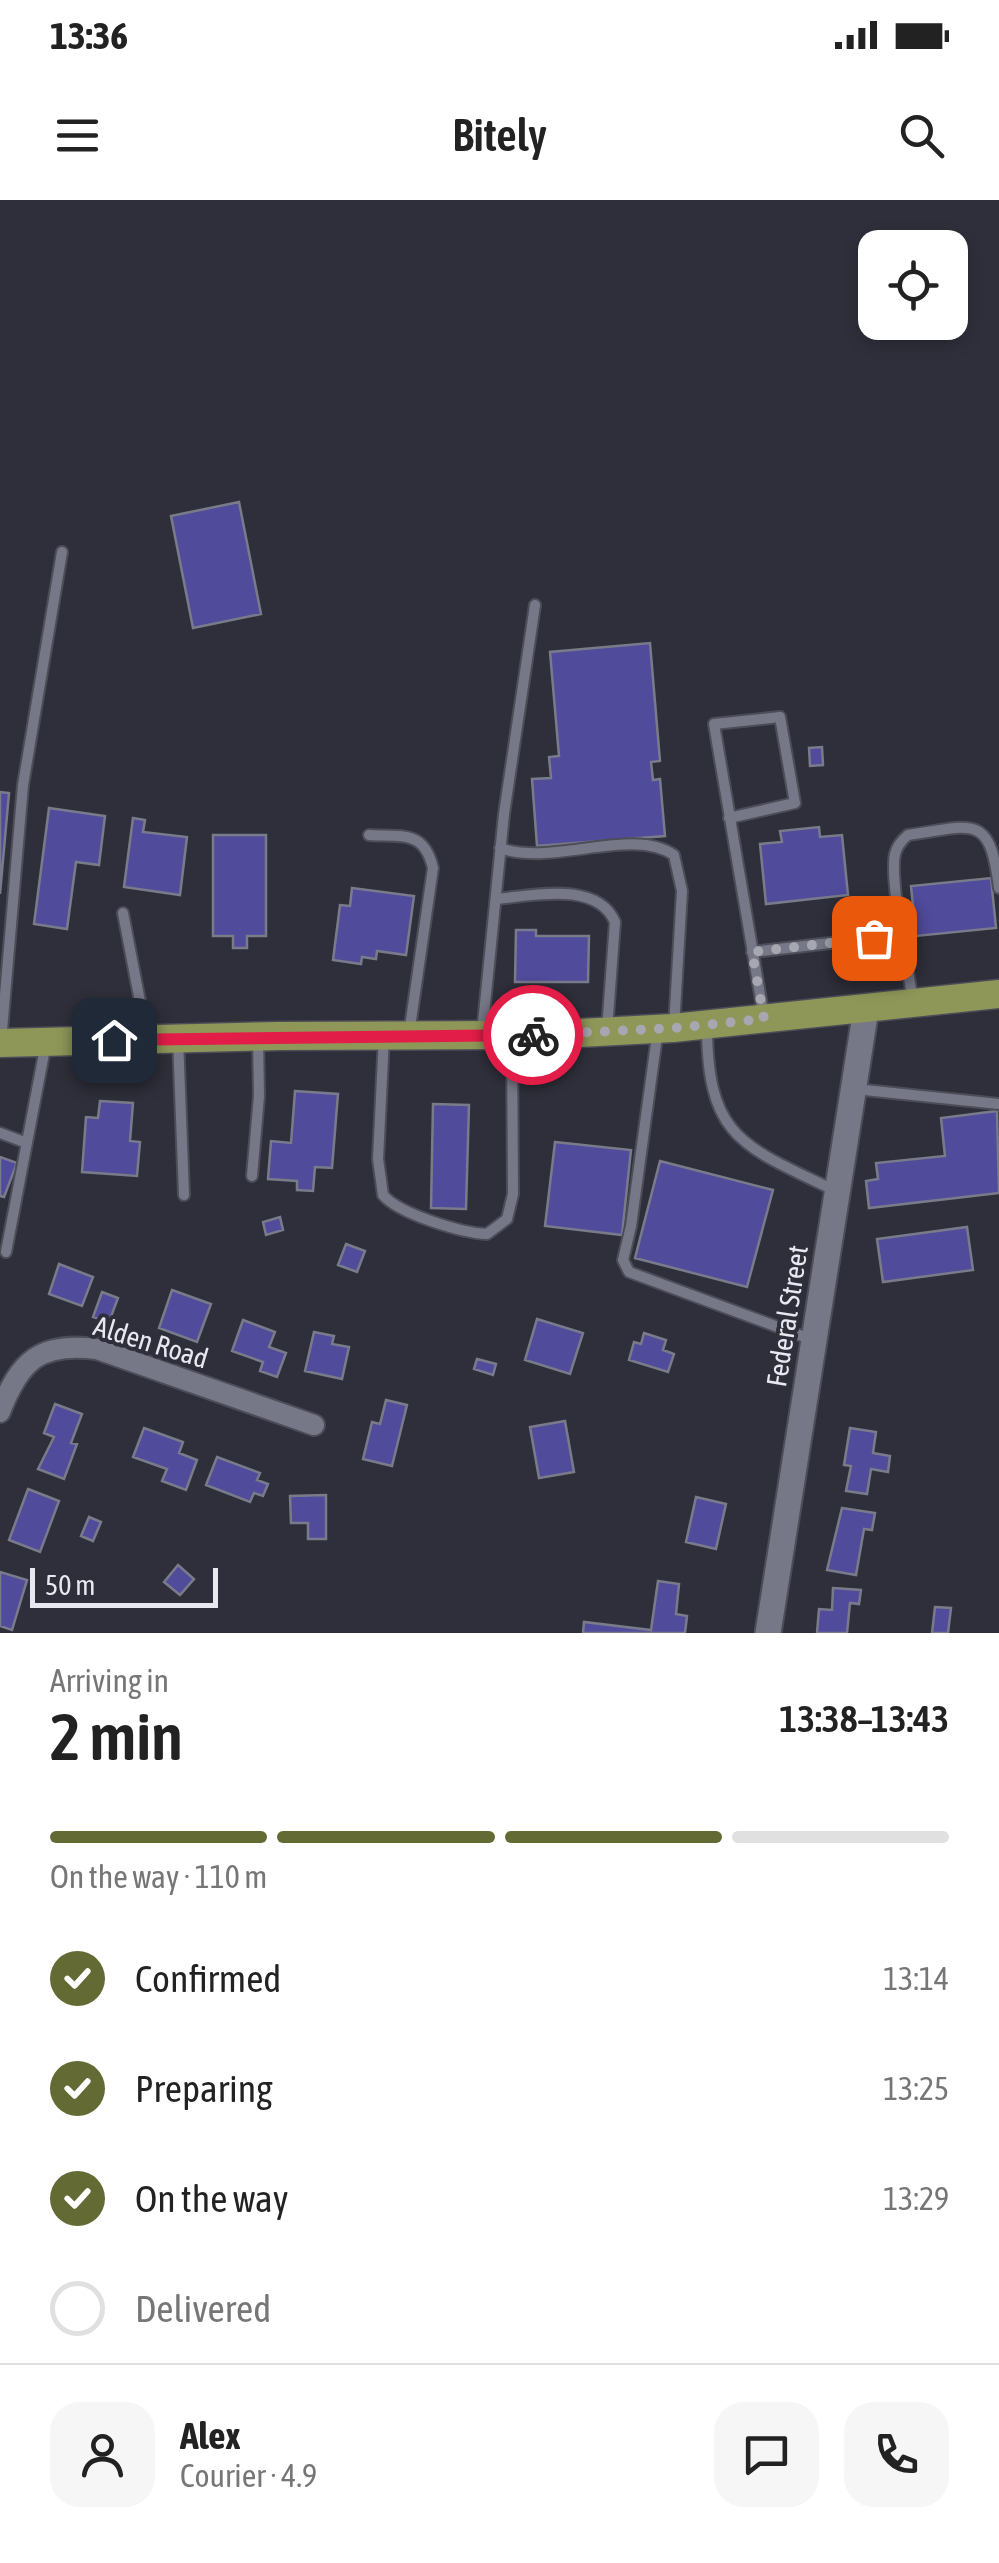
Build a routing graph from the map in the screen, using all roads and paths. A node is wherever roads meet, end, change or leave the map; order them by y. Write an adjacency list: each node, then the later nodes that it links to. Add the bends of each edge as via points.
1 (62, 552): 25 (lane, via 23,785)
2 (534, 604): 5 (lane)
3 (729, 818): 3 (lane, via 714,724 780,717 795,803); 10 (lane)
4 (369, 835): 18 (lane, via 420,841 433,868)
5 (500, 848): 7 (lane); 16 (lane, via 524,854 650,844 674,855 682,891)
6 (999, 888): 12 (lane, via 995,854 977,829 903,839 895,855 896,882)
7 (496, 899): 17 (lane, via 572,894 611,914); 19 (lane)
8 (122, 913): 23 (lane)
9 (874, 938): 10 (lane)
10 (752, 952): 14 (lane)
11 (999, 994): 12 (main road)
12 (913, 1004): 13 (main road)
13 (866, 1009): 14 (main road); 26 (street, Federal Street)
14 (764, 1019): 15 (main road)
15 (707, 1025): 16 (main road); 31 (lane, via 707,1067 730,1131 762,1156)
16 (666, 1029): 17 (main road); 34 (lane, via 623,1260 628,1272)
17 (607, 1032): 20 (main road)
18 (396, 1035): 19 (main road); 20 (lane, via 378,1159 383,1196 470,1234 487,1234 507,1220 513,1194); 21 (main road)
19 (482, 1035): 20 (main road)
20 (512, 1035)
21 (258, 1036): 22 (main road); 30 (lane)
22 (178, 1038): 23 (main road); 32 (lane)
23 (147, 1039): 24 (main road)
24 (46, 1042): 25 (main road); 29 (lane)
25 (0, 1043)
26 (854, 1089): 27 (lane); 31 (street, Federal Street)
27 (999, 1104)
28 (0, 1133): 29 (lane)
29 (27, 1144): 33 (lane)
30 (252, 1176)
31 (837, 1192): 34 (street, Federal Street)
32 (184, 1195)
33 (6, 1252)
34 (814, 1340): 37 (street, Federal Street)
35 (0, 1412): 36 (street, Alden Road, via 14,1378 32,1358 72,1346)
36 (314, 1424)
37 (768, 1633)

